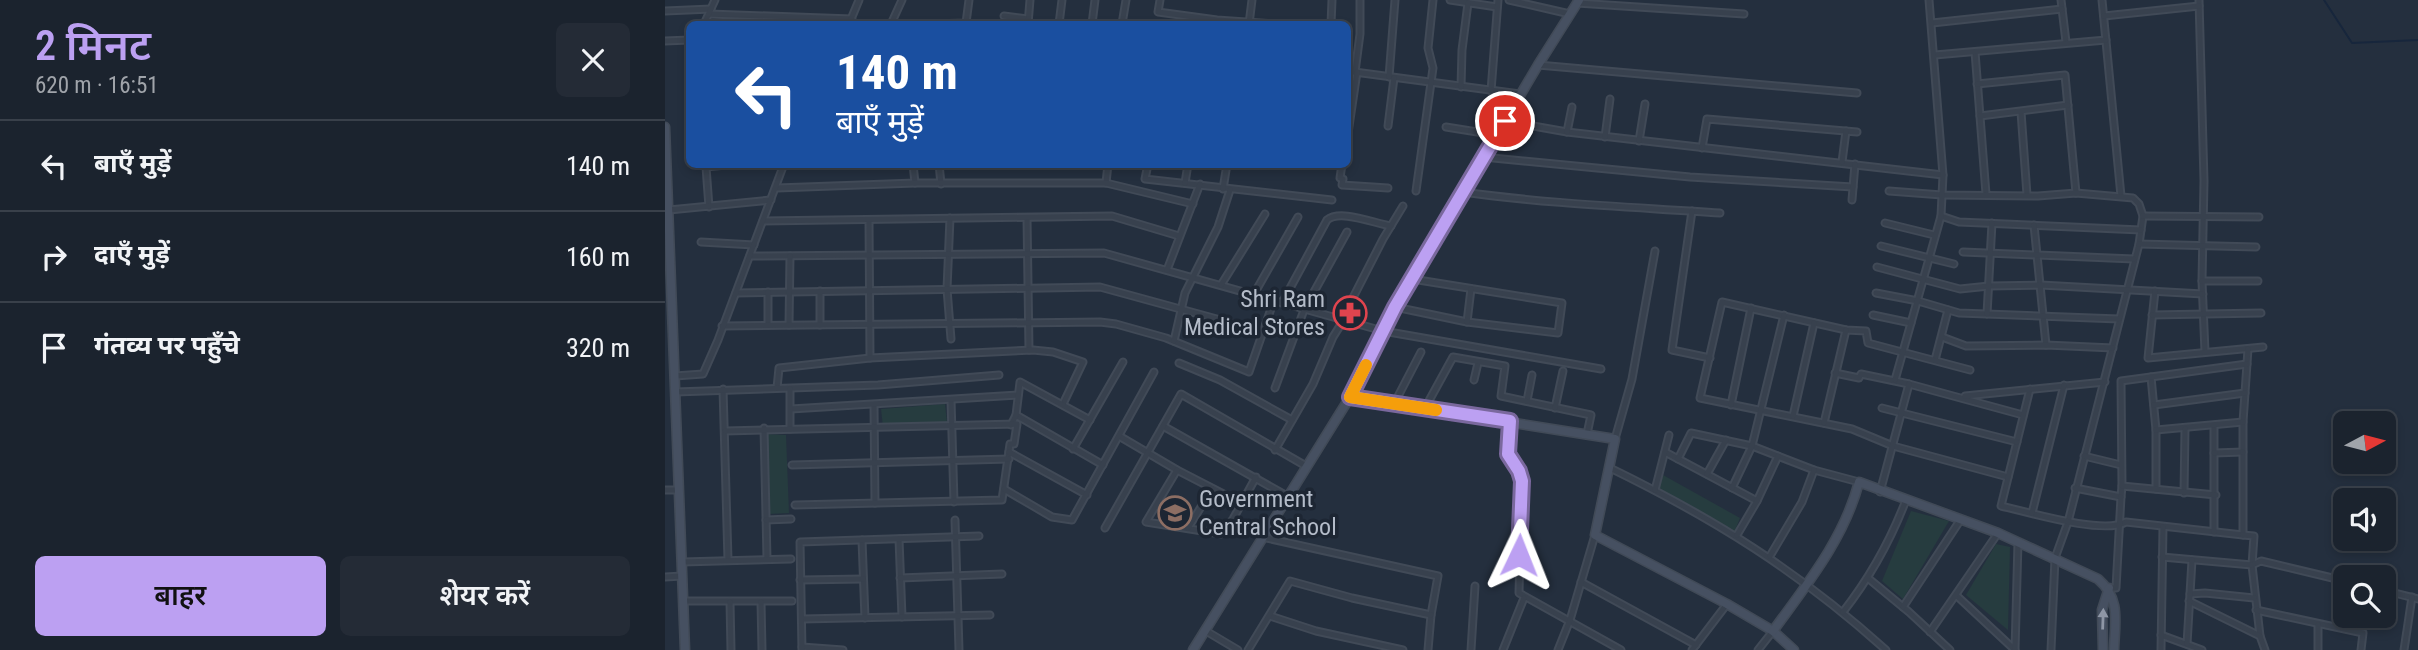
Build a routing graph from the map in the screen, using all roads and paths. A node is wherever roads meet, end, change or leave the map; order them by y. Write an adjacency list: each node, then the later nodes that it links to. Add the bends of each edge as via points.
1 (715, 0): 26 (street)
2 (859, 0): 33 (street)
3 (902, 0): 34 (street)
4 (969, 0): 35 (street)
5 (1030, 0): 37 (street)
6 (1062, 0): 38 (street)
7 (1095, 0): 39 (street)
8 (1126, 0): 40 (street)
9 (1160, 0): 41 (street, via 1158,12)
10 (1252, 0): 42 (street)
11 (1332, 0): 43 (street)
12 (1360, 0): 52 (street)
13 (1395, 0): 53 (street)
14 (1433, 0): 54 (street, via 1428,48 1433,64)
15 (1450, 0): 21 (street)
16 (1509, 0): 28 (street)
17 (1929, 0): 44 (street)
18 (2061, 0): 24 (street)
19 (2102, 0): 30 (street)
20 (1578, 2): 27 (street); 28 (street)
21 (1468, 3): 23 (street); 56 (street)
22 (2199, 3): 30 (street); 122 (street)
23 (1498, 4): 57 (street)
24 (2062, 9): 44 (street); 48 (street)
25 (665, 11): 26 (street)
26 (710, 11): 31 (street); 32 (street)
27 (1744, 14)
28 (1570, 15): 51 (street)
29 (1005, 16): 36 (street)
30 (2104, 16): 46 (street)
31 (705, 21)
32 (838, 21)
33 (851, 21)
34 (892, 21)
35 (966, 21)
36 (1024, 21)
37 (1028, 21)
38 (1059, 21)
39 (1092, 21)
40 (1122, 21)
41 (1232, 21)
42 (1249, 21)
43 (1331, 21)
44 (1931, 23): 50 (street)
45 (686, 40): 47 (street)
46 (2106, 40): 48 (street); 108 (street)
47 (665, 41)
48 (2066, 43): 49 (street)
49 (1975, 52): 50 (street); 55 (street)
50 (1935, 55): 90 (street)
51 (1538, 65): 58 (street); 59 (street)
52 (1353, 72): 53 (street); 60 (street)
53 (1391, 77): 54 (street); 68 (street)
54 (1431, 83): 56 (street); 101 (street)
55 (1977, 84): 63 (street, via 2065,75); 66 (street)
56 (1461, 88): 57 (street)
57 (1491, 91): 59 (street)
58 (1857, 93)
59 (1520, 94): 67 (street)
60 (1351, 96)
61 (1610, 99): 75 (street)
62 (1646, 104): 76 (street)
63 (2067, 105): 65 (street); 104 (street)
64 (1572, 107): 72 (street)
65 (2021, 112): 66 (street); 107 (street)
66 (1980, 116): 105 (street)
67 (1505, 121): 72 (street); 74 (street)
68 (1388, 126)
69 (665, 127): 91 (street)
70 (1446, 127): 74 (street)
71 (1846, 131): 73 (street); 77 (street, via 1707,119); 79 (street)
72 (1567, 132): 75 (street)
73 (1857, 132)
74 (1496, 135): 78 (street)
75 (1605, 137): 76 (street)
76 (1639, 141): 77 (street)
77 (1702, 148): 79 (street)
78 (1483, 158): 97 (street); 103 (street)
79 (1842, 162): 80 (street)
80 (1855, 163): 90 (street); 97 (street)
81 (706, 168): 114 (street)
82 (783, 168): 98 (street)
83 (913, 168): 92 (street)
84 (939, 168): 95 (street)
85 (1108, 168): 93 (street)
86 (1147, 168): 94 (street, via 1145,178)
87 (1187, 168): 94 (street)
88 (1227, 168): 100 (street)
89 (1341, 168): 99 (street, via 1342,185)
90 (1943, 174): 106 (street)
91 (666, 180): 116 (street)
92 (915, 183): 95 (street); 98 (street)
93 (1107, 183): 95 (street); 112 (street)
94 (1185, 183): 96 (street)
95 (941, 184)
96 (1200, 184): 100 (street); 112 (street)
97 (1853, 187): 111 (street)
98 (777, 188): 110 (street)
99 (1388, 188)
100 (1226, 190): 109 (street); 157 (street, via 1218,227)
101 (1416, 191)
102 (1889, 191): 106 (street)
103 (1463, 192): 115 (street, via 1529,201); 159 (street)
104 (2076, 193): 107 (street); 108 (street)
105 (1986, 194): 106 (street); 107 (street)
106 (1941, 195): 119 (street)
107 (2027, 195)
108 (2121, 196): 120 (street, via 2137,200)
109 (1332, 200)
110 (771, 201): 114 (street); 127 (street)
111 (1853, 201)
112 (1193, 204): 135 (street)
113 (1403, 206): 131 (street)
114 (709, 207): 116 (street)
115 (1692, 211): 117 (street); 222 (street, via 1672,349)
116 (668, 212): 137 (street)
117 (1720, 213)
118 (1265, 214): 163 (street)
119 (1941, 216): 129 (street); 134 (street)
120 (2143, 216): 122 (street); 132 (street)
121 (1298, 217): 177 (street)
122 (2202, 217): 123 (street); 141 (street)
123 (2259, 217)
124 (950, 218): 125 (street); 126 (street); 144 (street)
125 (1027, 218): 135 (street, via 1112,216); 145 (street)
126 (869, 220): 127 (street); 149 (street)
127 (763, 221): 139 (street)
128 (1885, 223): 134 (street)
129 (1992, 223): 130 (street); 147 (street)
130 (2035, 225): 132 (street); 148 (street)
131 (1391, 226): 181 (street, via 1333,215); 195 (street)
132 (2141, 230): 138 (street)
133 (1347, 232): 185 (street)
134 (1934, 235): 152 (street)
135 (1179, 236): 156 (street)
136 (701, 242): 139 (street)
137 (668, 244): 158 (street)
138 (2139, 244): 141 (street); 153 (street)
139 (754, 245): 150 (street)
140 (1881, 246): 152 (street)
141 (2203, 246): 142 (street); 161 (street)
142 (2256, 247)
143 (1655, 251): 286 (street, via 1632,379)
144 (948, 253): 145 (street); 149 (street); 167 (street)
145 (1027, 253): 156 (street, via 1104,253); 166 (street)
146 (1963, 253): 147 (street)
147 (1991, 254): 148 (street); 165 (street)
148 (2037, 254): 153 (street); 164 (street)
149 (869, 255): 151 (street); 172 (street)
150 (750, 256): 151 (street); 175 (street)
151 (790, 256): 170 (street)
152 (1927, 258): 154 (street); 160 (street)
153 (2134, 259): 169 (street)
154 (1954, 264)
155 (1877, 267): 160 (street)
156 (1167, 270): 157 (street)
157 (1193, 277): 163 (street); 184 (street)
158 (668, 279): 209 (street)
159 (1412, 279): 168 (street); 182 (street)
160 (1922, 280): 165 (street, via 1960,289); 180 (street)
161 (2202, 281): 162 (street); 178 (street)
162 (2258, 281)
163 (1221, 285): 177 (street)
164 (2041, 285): 165 (street); 169 (street); 191 (street)
165 (1989, 286): 188 (street)
166 (1028, 287): 167 (street); 184 (street, via 1100,287); 197 (street)
167 (947, 289): 172 (street); 200 (street)
168 (1471, 289): 196 (street); 196 (street, via 1562,303 1558,333)
169 (2126, 290): 173 (street); 194 (street)
170 (789, 291): 171 (street); 174 (street); 205 (street)
171 (820, 291): 172 (street); 202 (street)
172 (869, 291): 203 (street)
173 (2155, 291): 178 (street); 193 (street)
174 (768, 292): 175 (street); 201 (street)
175 (736, 293): 204 (street)
176 (1876, 293): 180 (street)
177 (1254, 294): 179 (street)
178 (2203, 294): 192 (street)
179 (1274, 300): 181 (street); 212 (street, via 1249,372)
180 (1918, 301): 186 (street); 199 (street)
181 (1282, 303): 185 (street)
182 (1395, 307): 196 (street); 208 (street)
183 (1751, 308): 189 (street); 222 (street, via 1722,302); 257 (street)
184 (1182, 309): 206 (street); 212 (street)
185 (1304, 310): 195 (street); 243 (street)
186 (1948, 310): 188 (street); 210 (street)
187 (2261, 313): 192 (street)
188 (1987, 314): 191 (street)
189 (1784, 315): 198 (street); 263 (street)
190 (1873, 315): 199 (street)
191 (2044, 315): 194 (street); 213 (street)
192 (2205, 315): 193 (street); 220 (street)
193 (2152, 316): 220 (street, via 2148,358)
194 (2119, 319): 215 (street)
195 (1342, 321): 208 (street); 268 (street)
196 (1467, 322)
197 (1030, 323): 200 (street); 212 (street, via 1116,324); 217 (street)
198 (1814, 323): 207 (street); 267 (street)
199 (1911, 323): 219 (street)
200 (949, 324): 203 (street); 211 (street)
201 (768, 325): 204 (street); 205 (street)
202 (820, 325): 203 (street); 205 (street)
203 (869, 325): 221 (street)
204 (722, 326): 232 (street, via 702,374)
205 (789, 326)
206 (1246, 327)
207 (1846, 330): 219 (street, via 1866,331 1868,343); 233 (street)
208 (1383, 331): 228 (street); 250 (street)
209 (669, 332): 232 (street)
210 (1942, 337): 213 (street, via 1966,346); 223 (street)
211 (951, 340)
212 (1174, 341)
213 (2046, 345): 215 (street)
214 (2263, 347): 216 (street)
215 (2113, 348): 239 (street)
216 (2248, 349): 220 (street); 227 (street)
217 (1029, 351): 221 (street); 254 (street, via 1053,352 1083,362)
218 (1421, 352): 255 (street)
219 (1903, 352): 223 (street); 238 (street)
220 (2205, 352)
221 (870, 358): 242 (street, via 779,368)
222 (1710, 358): 257 (street, via 1700,398)
223 (1935, 360): 229 (street)
224 (1123, 362): 269 (street)
225 (1179, 363): 268 (street)
226 (1478, 363): 237 (street); 253 (street, via 1505,366 1501,396); 259 (street, via 1453,357)
227 (2247, 364): 236 (street); 248 (street)
228 (1601, 369)
229 (1970, 370)
230 (1563, 371): 260 (street)
231 (1154, 372): 285 (street)
232 (671, 373): 247 (street)
233 (1835, 373): 238 (street); 272 (street)
234 (999, 375): 245 (street)
235 (1532, 375): 253 (street)
236 (2151, 377): 258 (street); 305 (street, via 2121,381)
237 (1474, 380)
238 (1895, 380): 240 (street)
239 (2105, 382): 241 (street); 299 (street)
240 (1909, 384): 251 (street); 264 (street)
241 (2064, 385): 244 (street); 335 (street)
242 (777, 388): 245 (street); 246 (street)
243 (1275, 388)
244 (2030, 388): 251 (street); 266 (street)
245 (790, 389): 262 (street)
246 (723, 390): 247 (street); 282 (street)
247 (675, 392): 321 (street)
248 (2245, 393): 258 (street); 271 (street)
249 (1018, 396): 252 (street); 254 (street, via 1020,382); 265 (street)
250 (1350, 397): 255 (street); 306 (street)
251 (1960, 397): 266 (street)
252 (951, 400): 256 (street); 274 (street)
253 (1527, 401): 260 (street)
254 (1063, 404): 269 (street)
255 (1394, 404): 259 (street)
256 (874, 405): 262 (street); 278 (street)
257 (1731, 405): 263 (street)
258 (2154, 405): 281 (street)
259 (1425, 408): 270 (street)
260 (1555, 408): 283 (street, via 1591,415)
261 (1882, 408): 264 (street)
262 (791, 409): 279 (street)
263 (1760, 410): 267 (street); 289 (street)
264 (1902, 412): 288 (street); 290 (street)
265 (1016, 415): 273 (street); 291 (street)
266 (2023, 415): 288 (street)
267 (1793, 416): 272 (street)
268 (1292, 420): 292 (street)
269 (1090, 421): 291 (street)
270 (1510, 421): 283 (street); 380 (street, via 1508,454 1522,481 1518,589)
271 (2243, 422): 276 (street); 294 (street)
272 (1824, 423): 290 (street)
273 (1011, 425): 274 (street); 297 (street, via 1017,424)
274 (952, 426): 278 (street); 301 (street)
275 (1163, 426): 292 (street, via 1181,394); 295 (street); 311 (street)
276 (2214, 426): 280 (street); 296 (street)
277 (764, 428): 279 (street); 282 (street); 338 (street)
278 (874, 428): 279 (street); 302 (street)
279 (790, 429)
280 (2185, 429): 281 (street); 324 (street)
281 (2156, 430): 319 (street)
282 (725, 431): 362 (street)
283 (1587, 434): 286 (street)
284 (1669, 435): 293 (street)
285 (1119, 436): 295 (street); 304 (street)
286 (1615, 439): 307 (street)
287 (1726, 440): 289 (street); 300 (street, via 1691,433); 310 (street)
288 (2017, 442): 312 (street)
289 (1752, 446): 298 (street); 315 (street)
290 (1893, 446): 312 (street); 323 (street)
291 (1073, 449): 304 (street)
292 (1275, 450): 306 (street)
293 (1665, 452): 300 (street); 322 (street)
294 (2243, 452): 296 (street); 349 (street)
295 (1148, 453): 308 (street); 343 (street)
296 (2214, 453): 326 (street)
297 (1009, 456): 301 (street); 317 (street); 325 (street)
298 (1778, 456): 309 (street); 331 (street)
299 (2084, 456): 305 (street); 316 (street)
300 (1678, 459): 310 (street)
301 (953, 461): 302 (street); 330 (street)
302 (874, 463): 303 (street); 332 (street)
303 (792, 465)
304 (1103, 465): 325 (street)
305 (2121, 465): 314 (street)
306 (1306, 466): 327 (street)
307 (1609, 468): 322 (street); 347 (street)
308 (1177, 470): 318 (street); 344 (street, via 1146,522)
309 (1814, 470): 313 (street); 356 (street, via 1802,502)
310 (1706, 474): 315 (street)
311 (1256, 477): 327 (street); 333 (street)
312 (2008, 477): 335 (street, via 2001,506)
313 (1859, 482): 323 (street); 375 (street, via 1839,534)
314 (2122, 486): 319 (street); 328 (street)
315 (1732, 488): 331 (street)
316 (2075, 488): 328 (street); 340 (street)
317 (1004, 489): 325 (street, via 1052,517 1072,520); 330 (street, via 1002,500)
318 (1212, 489): 333 (street); 344 (street)
319 (2156, 489): 324 (street)
320 (665, 490): 321 (street)
321 (679, 490): 363 (street)
322 (1655, 490): 348 (street)
323 (1880, 492): 329 (street)
324 (2184, 493): 326 (street)
325 (1087, 495)
326 (2216, 495): 345 (street)
327 (1287, 496): 352 (street)
328 (2121, 497): 341 (street)
329 (1906, 500): 337 (street); 372 (street)
330 (954, 502): 332 (street)
331 (1757, 502): 348 (street)
332 (875, 503): 334 (street)
333 (1241, 503): 344 (street, via 1221,534)
334 (795, 505)
335 (2032, 513): 340 (street)
336 (791, 519): 338 (street)
337 (1961, 519): 346 (street); 389 (street)
338 (766, 520): 359 (street)
339 (955, 520): 351 (street)
340 (2068, 522): 341 (street); 358 (street)
341 (2118, 527): 342 (street, via 2126,522); 377 (street, via 2116,588)
342 (2163, 527): 345 (street); 357 (street)
343 (1105, 528)
344 (1188, 528)
345 (2214, 532): 349 (street)
346 (1998, 533): 355 (street); 379 (street)
347 (1595, 535): 374 (street); 388 (street)
348 (1737, 535): 356 (street)
349 (2243, 535): 364 (street, via 2254,536)
350 (979, 536): 351 (street)
351 (956, 537): 353 (street); 367 (street)
352 (1262, 537): 394 (street, via 1438,576); 401 (street)
353 (899, 539): 354 (street); 369 (street)
354 (862, 540): 371 (street); 373 (street, via 800,542)
355 (2018, 542): 358 (street); 428 (street)
356 (1770, 556): 375 (street)
357 (2162, 556): 361 (street); 404 (street)
358 (2055, 558): 377 (street); 429 (street)
359 (767, 559): 360 (street); 362 (street)
360 (791, 559)
361 (2192, 559): 364 (street); 381 (street)
362 (728, 560): 363 (street)
363 (682, 562): 366 (street)
364 (2252, 565): 370 (street, via 2261,561); 382 (street)
365 (1002, 575): 367 (street)
366 (682, 576): 368 (street); 384 (street)
367 (957, 576): 369 (street); 392 (street)
368 (665, 578)
369 (900, 578): 396 (street)
370 (2333, 578)
371 (863, 579): 373 (street); 397 (street)
372 (1869, 579): 389 (street); 391 (street)
373 (800, 580): 398 (street)
374 (1581, 582): 399 (street); 408 (street)
375 (1807, 583): 391 (street); 402 (street)
376 (1475, 586): 420 (street)
377 (2109, 588): 430 (street, one-way to 377, via 2102,610); 431 (street, via 2115,606)
378 (2396, 593): 383 (street)
379 (1957, 596): 403 (street); 428 (street)
380 (1524, 598): 399 (street); 421 (street)
381 (2190, 598): 382 (street, via 2205,593); 405 (street); 406 (street)
382 (2254, 598): 390 (street)
383 (2415, 598): 437 (street)
384 (683, 601): 386 (street); 410 (street)
385 (792, 601): 387 (street)
386 (730, 602): 387 (street); 411 (street)
387 (761, 602): 412 (street)
388 (1727, 604): 402 (street); 408 (street)
389 (1903, 607): 403 (street)
390 (2256, 610): 400 (street); 405 (street)
391 (1843, 612): 426 (street)
392 (958, 615): 393 (street); 396 (street); 414 (street)
393 (990, 615)
394 (1431, 615): 395 (street, via 1290,581); 419 (street)
395 (1270, 616): 417 (street); 418 (street)
396 (902, 617): 397 (street)
397 (865, 618): 398 (street)
398 (802, 619): 409 (street)
399 (1570, 620): 407 (street); 422 (street)
400 (2318, 625): 435 (street); 436 (street, via 2363,633)
401 (1206, 631): 415 (street); 416 (street)
402 (1773, 631): 424 (street); 425 (street)
403 (1930, 632): 427 (street)
404 (2161, 635): 406 (street); 432 (street)
405 (2260, 636): 434 (street)
406 (2187, 644): 433 (street)
407 (1613, 648): 423 (street)
408 (1694, 648)
409 (802, 649): 413 (street)
410 (685, 650)
411 (731, 650)
412 (762, 650)
413 (843, 650)
414 (959, 650)
415 (1193, 650)
416 (1238, 650)
417 (1248, 650)
418 (1403, 650)
419 (1428, 650)
420 (1471, 650)
421 (1503, 650)
422 (1558, 650)
423 (1621, 650)
424 (1758, 650)
425 (1794, 650)
426 (1886, 650)
427 (1950, 650)
428 (2015, 650)
429 (2051, 650)
430 (2103, 650)
431 (2114, 650)
432 (2161, 650)
433 (2202, 650)
434 (2265, 650)
435 (2318, 650)
436 (2361, 650)
437 (2404, 650)

